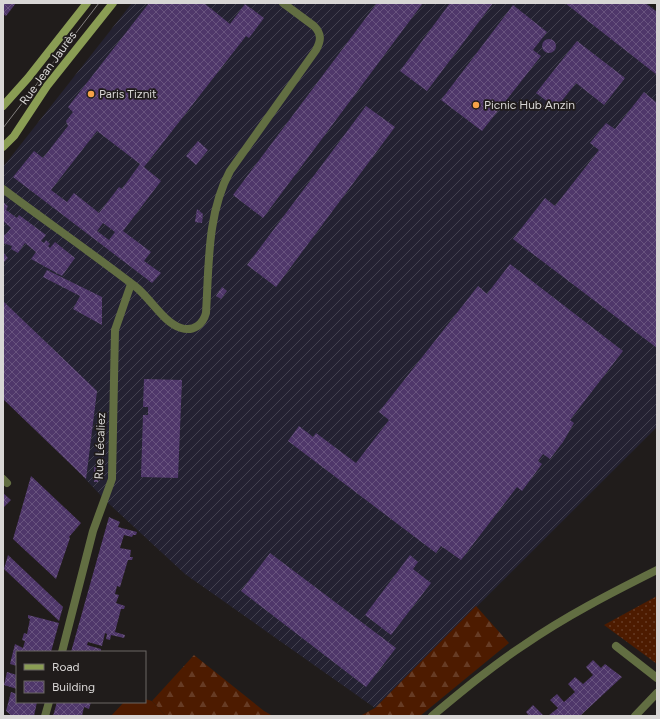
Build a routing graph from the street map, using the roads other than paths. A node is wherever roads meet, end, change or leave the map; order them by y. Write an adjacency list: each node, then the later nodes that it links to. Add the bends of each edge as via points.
1 (87, 3): 4 (main road)
2 (113, 3): 5 (main road, Rue Jean Jaurès, via 50,82 14,136)
3 (283, 3): 7 (street, via 314,26 320,41 222,186 210,247 204,318 192,329 177,326)
4 (3, 106)
5 (3, 147)
6 (3, 189): 7 (street)
7 (131, 284): 10 (street, Rue Lécaliez, via 115,330 110,486 93,531)
8 (657, 570): 15 (street, via 596,601 530,641)
9 (616, 646): 11 (street)
10 (62, 651)
11 (657, 678)
12 (657, 693): 16 (street)
13 (49, 703): 14 (street)
14 (45, 716)
15 (432, 716)
16 (635, 716)

